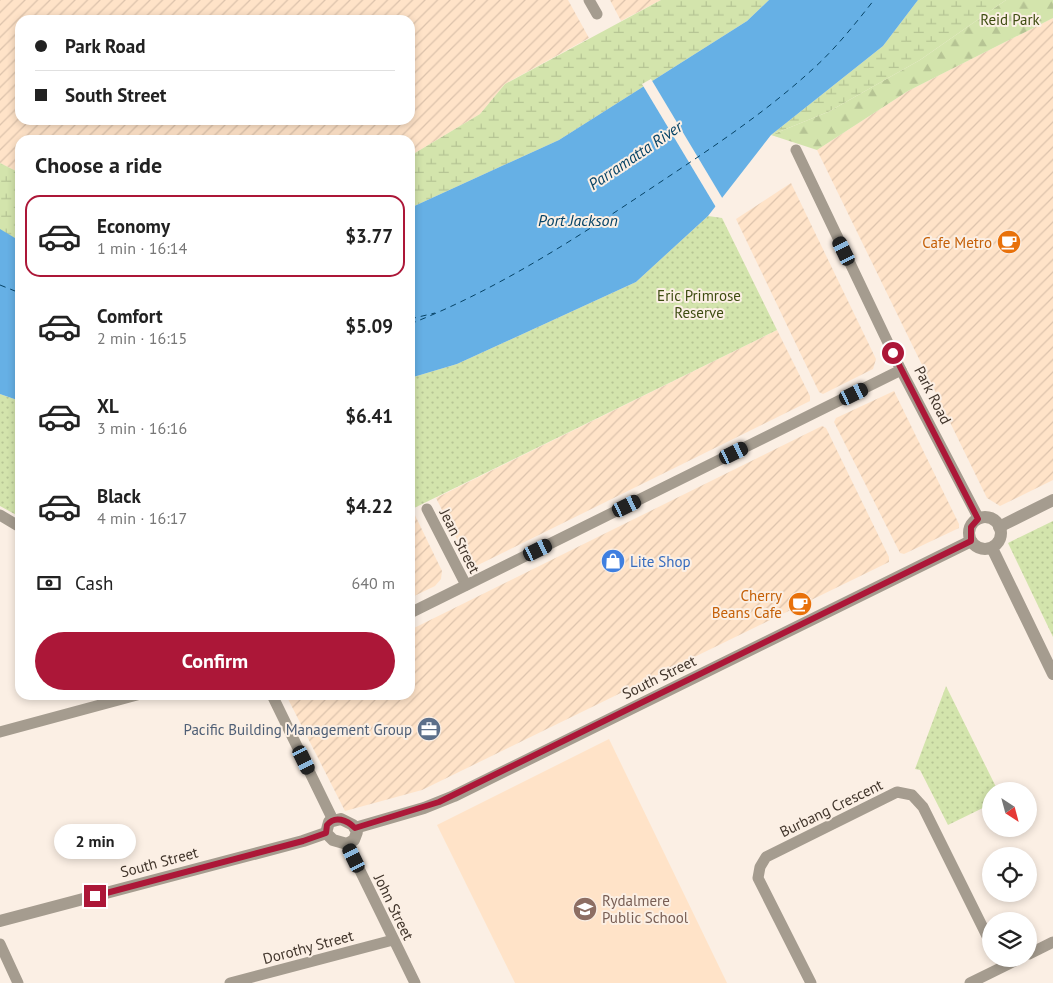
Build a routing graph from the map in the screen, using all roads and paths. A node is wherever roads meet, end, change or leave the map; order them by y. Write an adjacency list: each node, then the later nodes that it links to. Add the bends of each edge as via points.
1 (589, 0): 2 (street)
2 (597, 14)
3 (796, 150): 4 (street, Park Road)
4 (901, 370): 8 (street, Park Road); 13 (street)
5 (1053, 500): 10 (street)
6 (427, 510): 13 (street, Jean Street)
7 (0, 515): 9 (street)
8 (978, 519): 10 (street, via 989,518); 11 (street, via 971,527)
9 (15, 524)
10 (999, 527): 12 (street, via 1000,540)
11 (971, 541): 12 (street, via 981,549); 20 (street, South Street, via 454,796)
12 (992, 548): 15 (street)
13 (466, 586): 14 (street)
14 (415, 611)
15 (1053, 674)
16 (118, 700): 18 (street)
17 (274, 700): 19 (street)
18 (0, 732)
19 (333, 820): 20 (street, via 341,819); 21 (street, via 327,825)
20 (355, 828): 22 (street, via 356,837)
21 (326, 833): 22 (street, via 333,840); 23 (street, South Street)
22 (348, 844): 25 (street, John Street)
23 (0, 921)
24 (982, 926): 33 (street, Burbang Crescent, via 923,807 912,795 897,792 766,857 760,867 758,878)
25 (393, 940): 31 (street, Dorothy Street); 32 (street, John Street)
26 (1053, 942): 28 (street)
27 (0, 944): 30 (street)
28 (1037, 950)
29 (995, 967): 34 (street)
30 (18, 983)
31 (230, 983)
32 (415, 983)
33 (811, 983)
34 (970, 983)

